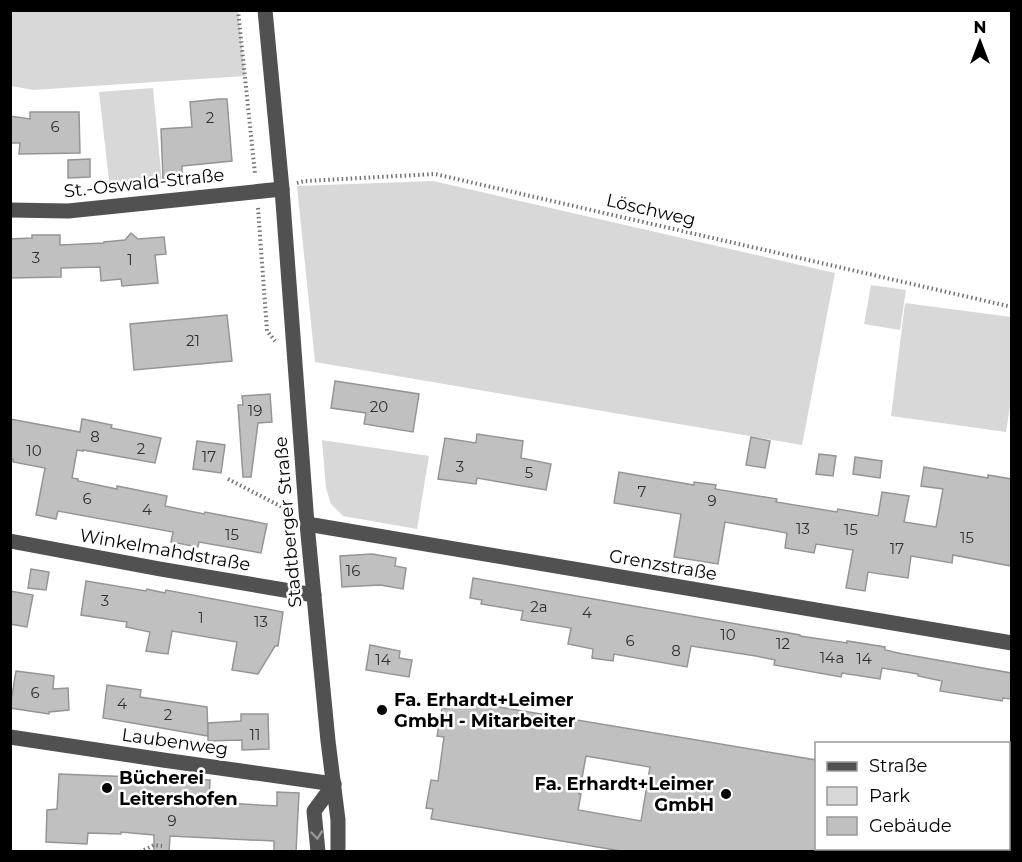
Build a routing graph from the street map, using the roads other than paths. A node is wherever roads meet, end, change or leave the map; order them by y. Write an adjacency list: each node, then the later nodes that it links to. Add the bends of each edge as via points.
1 (264, 10): 2 (street, Stadtberger Straße)
2 (282, 189): 3 (street, St.-Oswald-Straße, via 68,211); 4 (street, Stadtberger Straße)
3 (10, 210)
4 (307, 524): 6 (street, Stadtberger Straße); 7 (street, Grenzstraße)
5 (10, 541): 6 (street, Winkelmahdstraße)
6 (314, 595): 9 (street, Stadtberger Straße)
7 (1011, 643)
8 (10, 737): 9 (street, Laubenweg)
9 (334, 783): 10 (street, one-way to 10, via 314,811); 11 (street, Stadtberger Straße)
10 (318, 852)
11 (338, 852)

